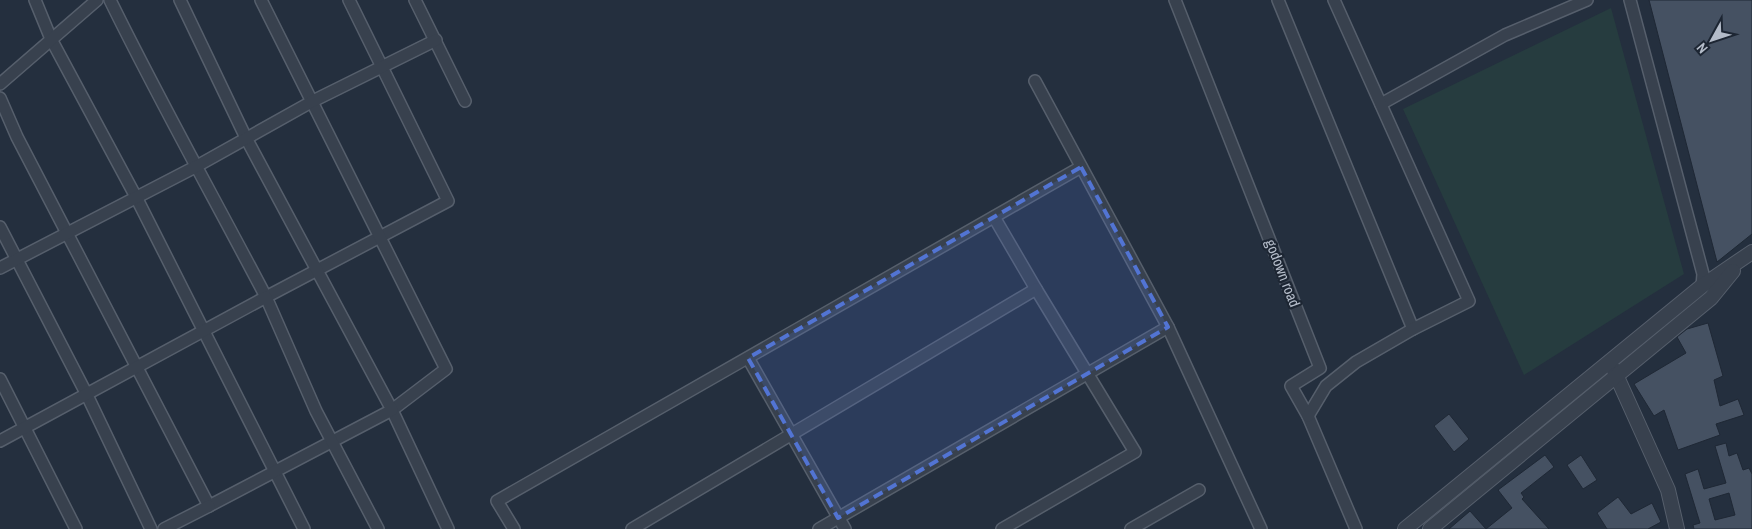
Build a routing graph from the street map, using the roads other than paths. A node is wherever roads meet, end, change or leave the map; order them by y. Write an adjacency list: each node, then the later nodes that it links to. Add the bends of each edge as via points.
1 (35, 0): 13 (street)
2 (97, 0): 13 (street)
3 (110, 0): 23 (street)
4 (180, 0): 22 (street)
5 (261, 0): 20 (street)
6 (349, 0): 15 (street)
7 (414, 0): 14 (street)
8 (1176, 0): 48 (street, godown road, via 1320,368 1291,386)
9 (1278, 0): 38 (street)
10 (1334, 0): 21 (street)
11 (1587, 0): 21 (street, via 1505,35)
12 (1630, 0): 34 (street, via 1702,274)
13 (51, 38): 17 (street); 25 (street)
14 (436, 40): 15 (street); 19 (street)
15 (383, 67): 20 (street); 29 (street, via 448,202)
16 (1035, 81): 24 (street)
17 (0, 84)
18 (0, 98): 28 (street)
19 (465, 100)
20 (313, 101): 22 (street); 29 (street)
21 (1381, 104): 38 (street, via 1469,301)
22 (246, 138): 23 (street); 33 (street)
23 (197, 166): 25 (street); 36 (street)
24 (1081, 167): 26 (street); 37 (street)
25 (136, 197): 28 (street); 39 (street)
26 (994, 217): 35 (street); 40 (street)
27 (0, 227): 31 (street)
28 (69, 233): 31 (street); 42 (street)
29 (379, 237): 33 (street); 47 (street, via 446,369)
30 (1747, 257): 34 (street); 44 (street, via 1710,298)
31 (18, 259): 32 (street); 46 (street)
32 (0, 268)
33 (318, 268): 36 (street); 47 (street)
34 (1702, 286): 41 (street)
35 (1036, 289): 43 (street); 50 (street)
36 (266, 297): 39 (street); 52 (street)
37 (1168, 327): 43 (street); 69 (street)
38 (1413, 329): 48 (street, via 1356,362 1326,386)
39 (202, 331): 42 (street); 53 (street)
40 (748, 358): 50 (street); 63 (street, via 497,501)
41 (1610, 361): 44 (street); 71 (street)
42 (137, 365): 46 (street); 55 (street)
43 (1088, 374): 56 (street); 67 (street, via 1135,452)
44 (1616, 375): 72 (street); 73 (street, via 1668,490)
45 (0, 379): 49 (street)
46 (86, 393): 49 (street); 58 (street)
47 (392, 410): 52 (street); 62 (street)
48 (1308, 416): 70 (street, godown road)
49 (24, 428): 51 (street); 57 (street)
50 (791, 434): 56 (street); 64 (street)
51 (0, 441)
52 (332, 441): 53 (street); 61 (street)
53 (276, 471): 55 (street); 60 (street)
54 (1199, 490): 68 (street)
55 (209, 506): 59 (street)
56 (838, 518): 65 (street); 66 (street)
57 (76, 529)
58 (151, 529)
59 (164, 529)
60 (304, 529)
61 (378, 529)
62 (448, 529)
63 (514, 529)
64 (632, 529)
65 (819, 529)
66 (845, 529)
67 (1002, 529)
68 (1131, 529)
69 (1261, 529)
70 (1356, 529)
71 (1405, 529)
72 (1430, 529)
73 (1677, 529)

